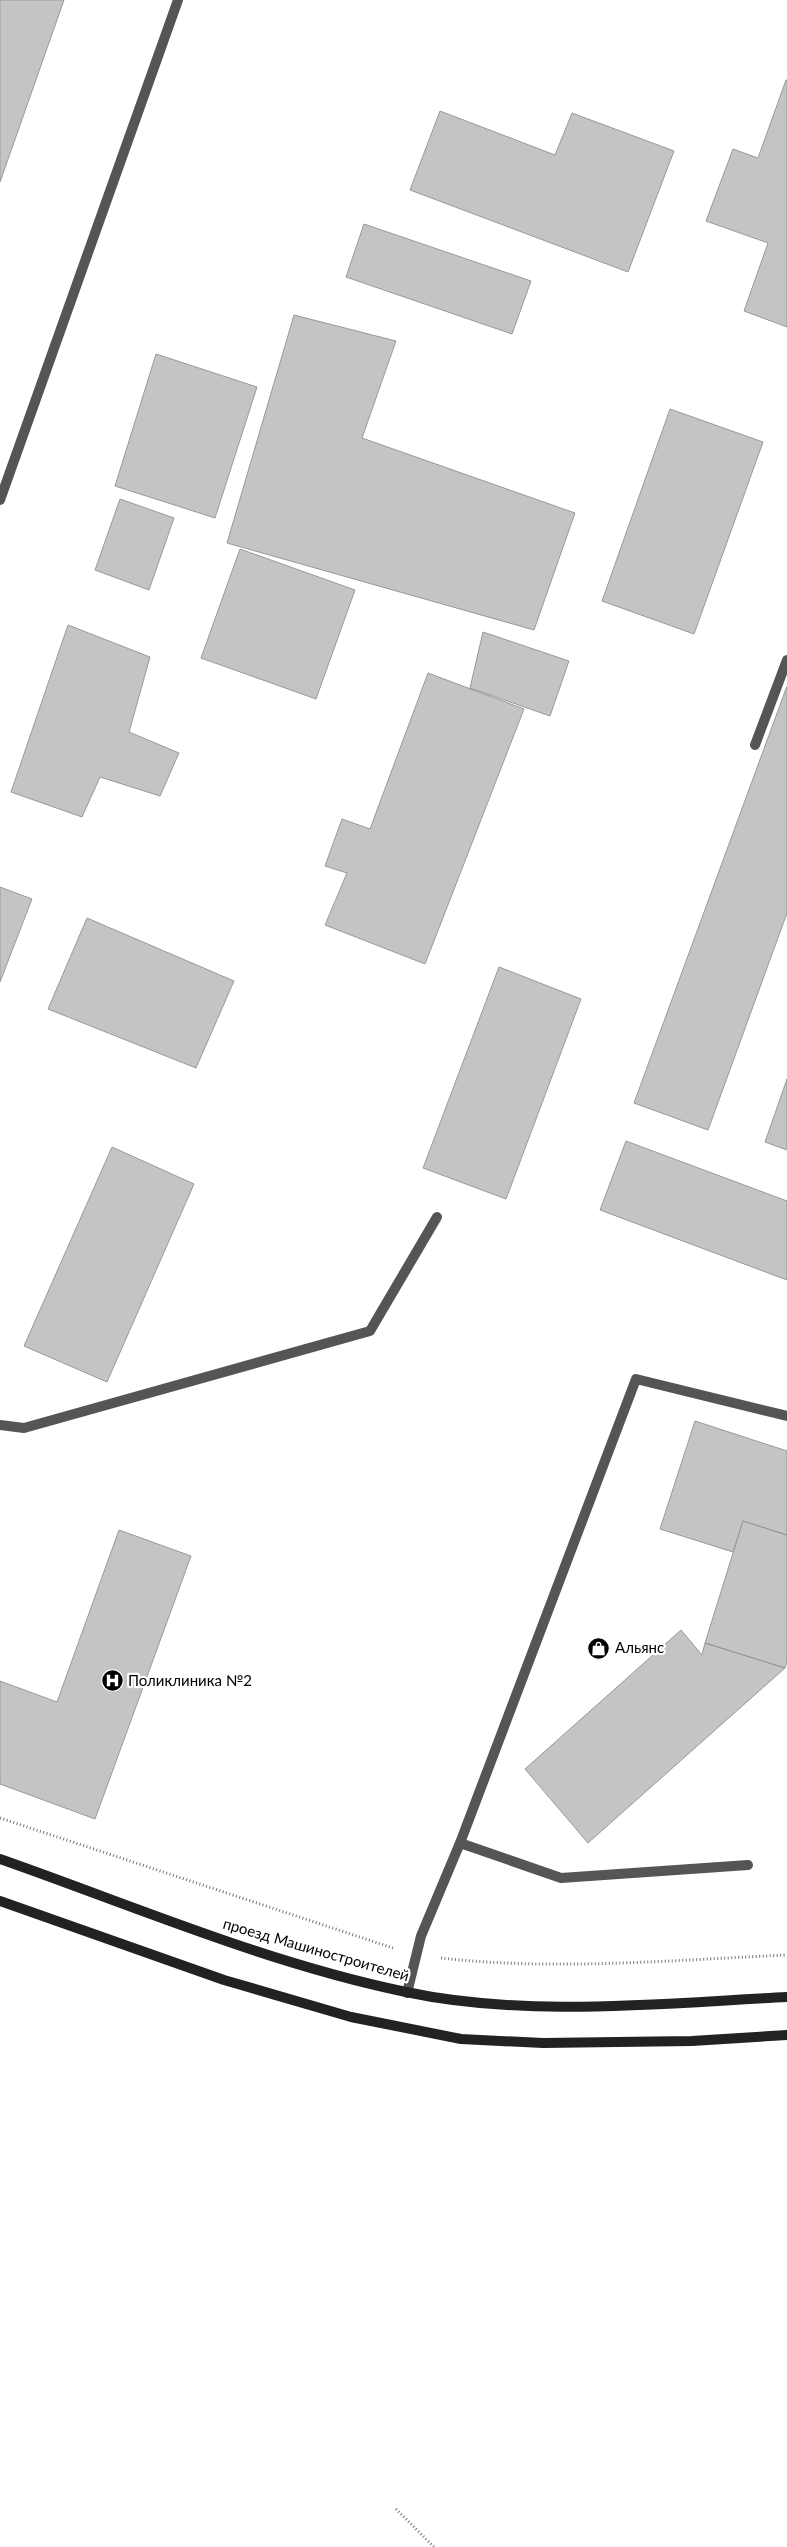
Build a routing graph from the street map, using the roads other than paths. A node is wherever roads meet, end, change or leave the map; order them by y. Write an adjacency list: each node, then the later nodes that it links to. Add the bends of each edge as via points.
1 (178, 0): 2 (lane)
2 (0, 500)
3 (787, 660): 4 (lane)
4 (755, 746)
5 (437, 1217): 7 (lane, via 370,1330 24,1428)
6 (787, 1416): 8 (lane, via 636,1379)
7 (0, 1425)
8 (460, 1842): 10 (lane, via 560,1878); 12 (lane, via 421,1936)
9 (0, 1859): 12 (main road, проезд Машиностроителей, via 232,1944)
10 (748, 1865)
11 (0, 1901): 14 (main road, via 233,1982 351,2017 461,2039 542,2043)
12 (407, 1993): 13 (main road, проезд Машиностроителей, via 482,2003 577,2006)
13 (787, 1998)
14 (787, 2035)

